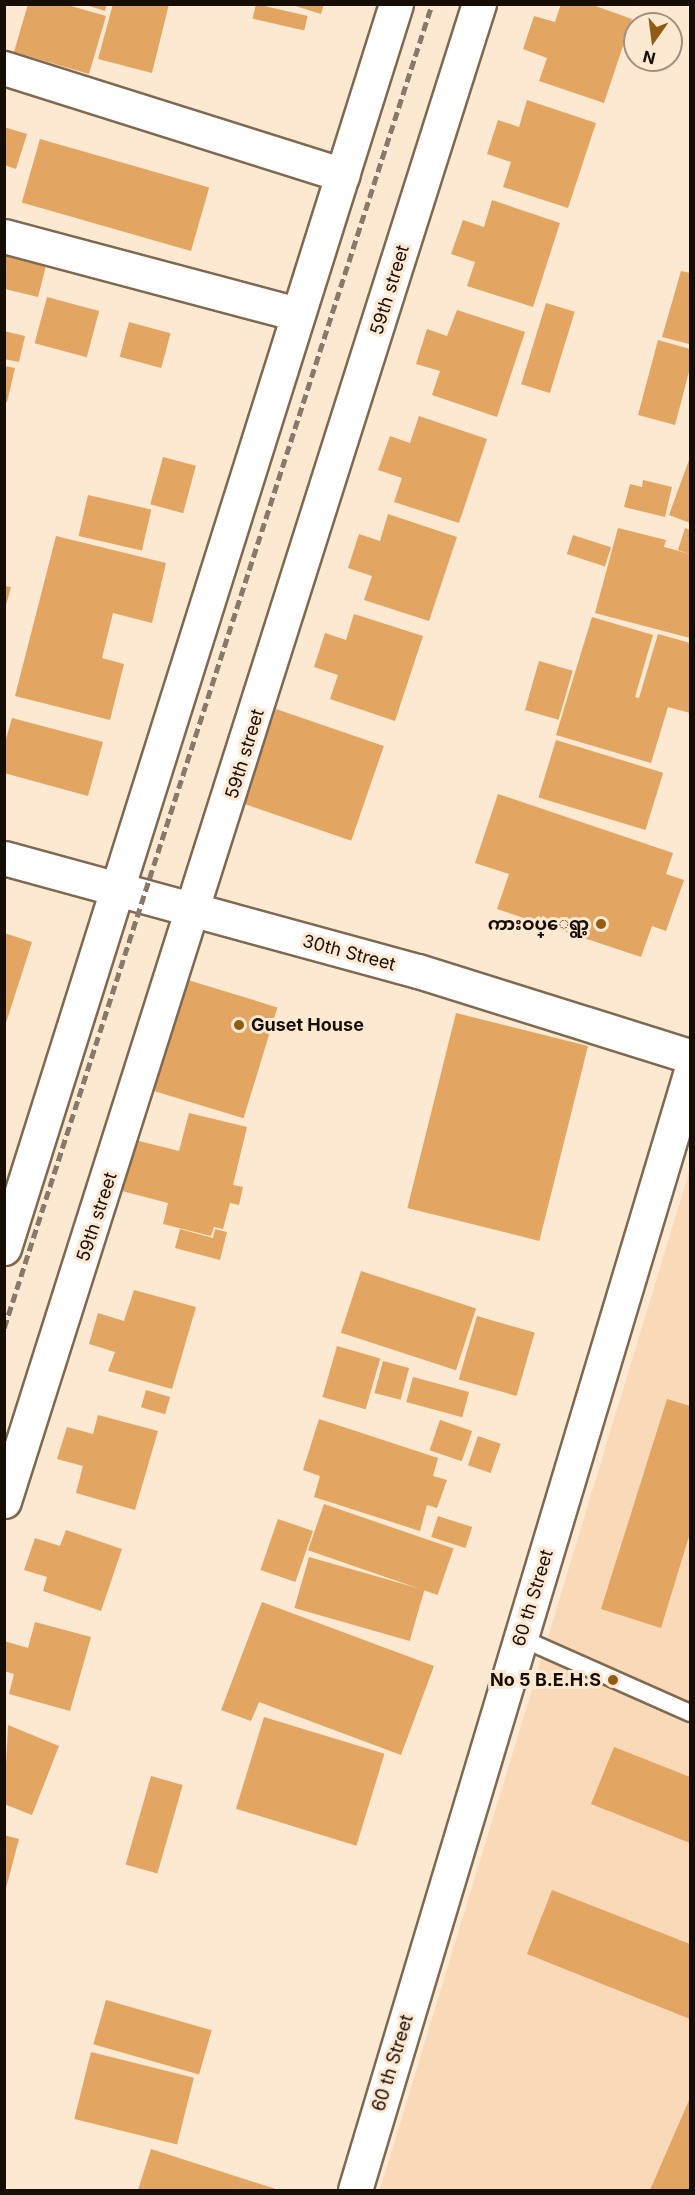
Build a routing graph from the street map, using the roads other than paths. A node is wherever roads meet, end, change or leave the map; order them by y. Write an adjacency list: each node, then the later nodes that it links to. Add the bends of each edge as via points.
1 (396, 4): 4 (street)
2 (479, 4): 9 (street, 59th street)
3 (4, 68): 4 (street)
4 (343, 175): 6 (street)
5 (4, 236): 6 (street)
6 (297, 314): 8 (street)
7 (4, 858): 8 (street, 30th Street)
8 (117, 891): 9 (street, 30th Street); 12 (street)
9 (195, 913): 10 (street, 30th Street, via 418,971); 13 (street, 59th street)
10 (690, 1056)
11 (690, 1074): 14 (street, 60 th Street)
12 (4, 1248)
13 (4, 1501)
14 (521, 1638): 15 (lane); 16 (street, 60 th Street)
15 (690, 1713)
16 (354, 2190)

